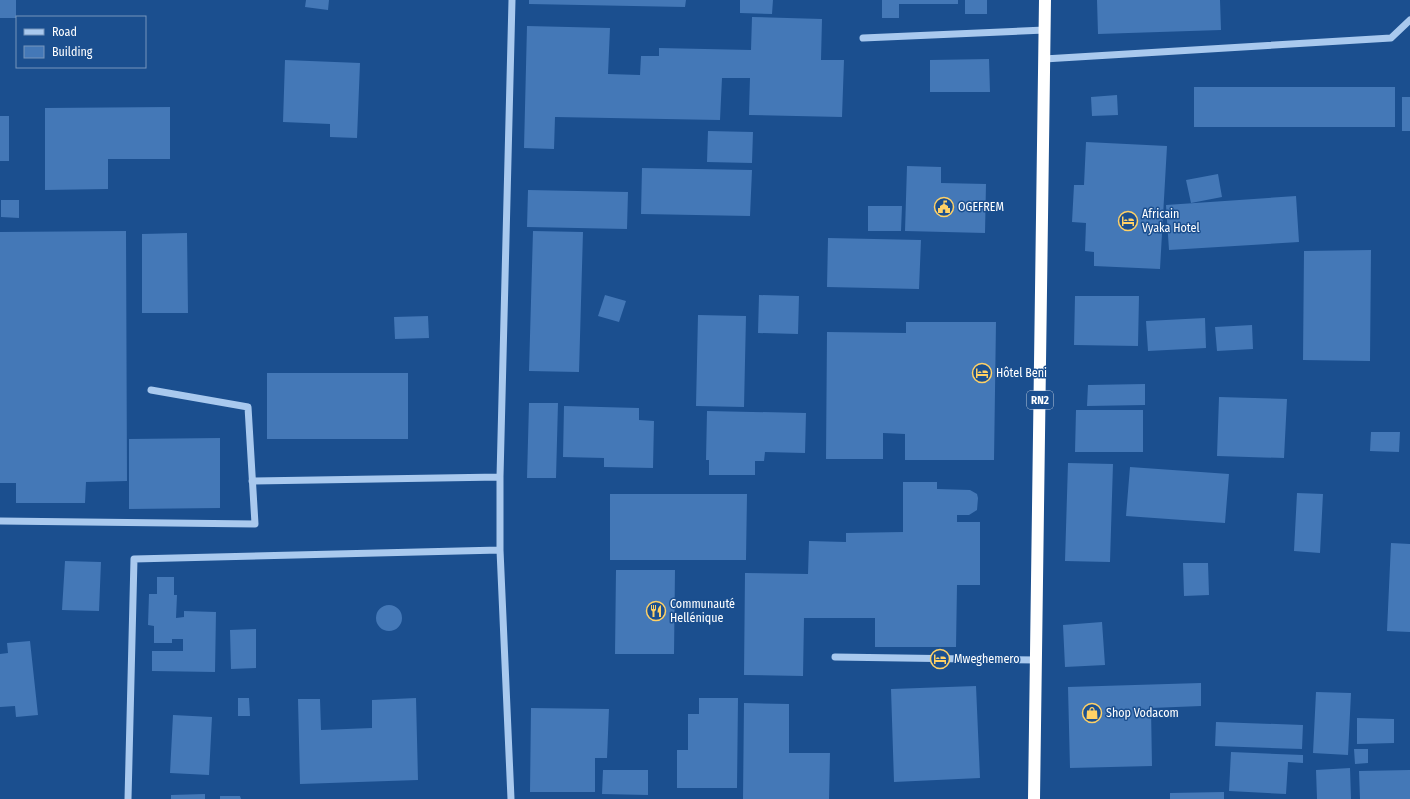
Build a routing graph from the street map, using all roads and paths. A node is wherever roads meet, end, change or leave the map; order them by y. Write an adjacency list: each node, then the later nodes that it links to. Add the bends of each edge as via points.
1 (512, 0): 8 (street)
2 (1045, 0): 4 (highway, RN2)
3 (1410, 20): 6 (street, via 1391,38)
4 (1045, 30): 5 (street); 6 (highway, RN2)
5 (863, 38)
6 (1044, 59): 13 (highway, RN2)
7 (151, 390): 9 (street, via 248,407)
8 (500, 477): 9 (street); 11 (street)
9 (252, 481): 10 (street, via 255,524)
10 (0, 521)
11 (500, 550): 14 (street, via 134,559); 15 (street)
12 (835, 657): 13 (street)
13 (1037, 660): 16 (highway, RN2)
14 (128, 799)
15 (511, 799)
16 (1034, 799)

